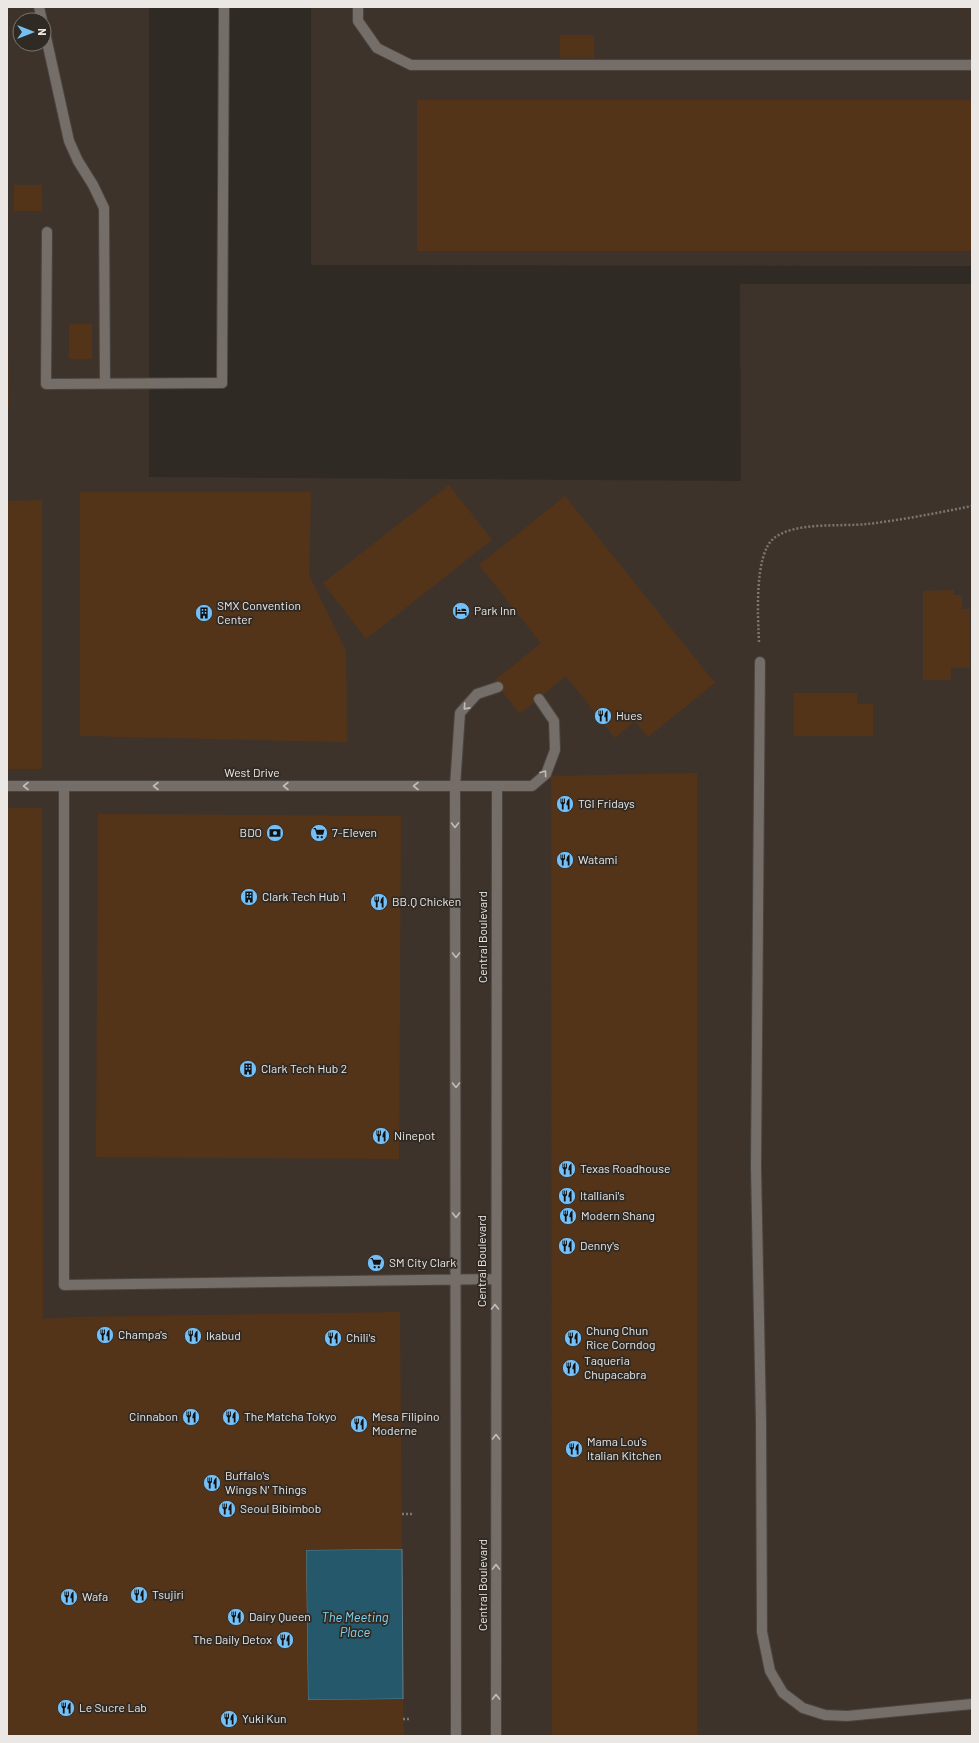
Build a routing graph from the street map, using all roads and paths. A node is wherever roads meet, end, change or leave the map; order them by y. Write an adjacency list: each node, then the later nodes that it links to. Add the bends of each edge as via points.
1 (224, 7): 6 (street, via 222,382)
2 (358, 7): 4 (street, via 358,21 377,48 411,65)
3 (49, 52): 6 (street, via 69,141 104,208)
4 (972, 66)
5 (47, 232): 6 (street, via 46,384)
6 (105, 383)
7 (972, 506): 8 (path, via 866,524 793,529 772,540 762,560 758,596)
8 (760, 662): 19 (street, via 756,1167 762,1632 765,1648 770,1671 783,1693 804,1708 825,1715 847,1716)
9 (498, 687): 13 (street, one-way to 13, via 477,694 460,713)
10 (539, 698): 14 (street, West Drive, one-way to 10, via 532,786 546,774 555,750 554,721)
11 (7, 786): 12 (street, West Drive, one-way to 11)
12 (64, 786): 13 (street, West Drive, one-way to 12); 15 (street, via 64,1285)
13 (455, 786): 14 (street, West Drive); 15 (street, one-way to 15)
14 (497, 786): 16 (street, Central Boulevard)
15 (456, 1278): 16 (street); 22 (street)
16 (495, 1279): 23 (street, Central Boulevard, one-way to 16)
17 (402, 1514): 18 (path)
18 (412, 1514)
19 (972, 1704)
20 (404, 1719): 21 (path)
21 (410, 1719)
22 (456, 1736)
23 (496, 1736)

